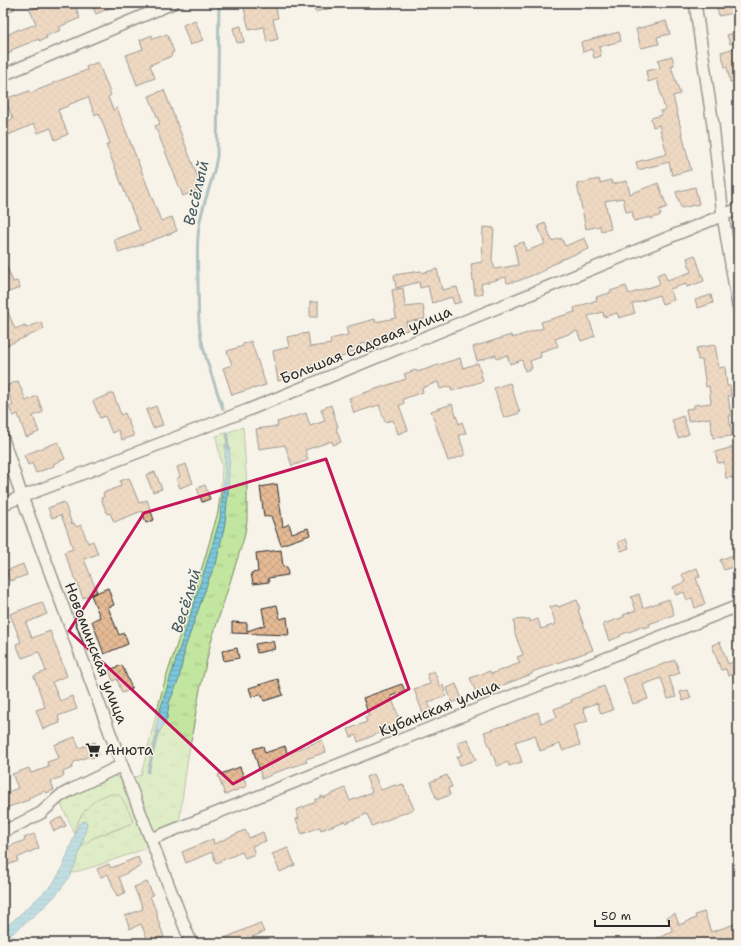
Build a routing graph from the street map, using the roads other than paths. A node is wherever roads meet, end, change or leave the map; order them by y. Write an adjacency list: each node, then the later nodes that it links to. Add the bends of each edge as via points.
1 (173, 3): 3 (street)
2 (695, 3): 5 (street)
3 (3, 75)
4 (738, 209): 5 (street, Большая Садовая улица)
5 (723, 216): 6 (street); 8 (street, Большая Садовая улица, via 248,410)
6 (738, 306)
7 (3, 439): 8 (street, Новоминская улица)
8 (22, 497): 9 (street, Большая Садовая улица); 11 (street, Новоминская улица)
9 (3, 504)
10 (738, 606): 13 (street, Кубанская улица)
11 (122, 766): 12 (street, via 60,796 41,813); 13 (street, Новоминская улица)
12 (3, 832)
13 (151, 839): 14 (street, Новоминская улица)
14 (191, 943)

